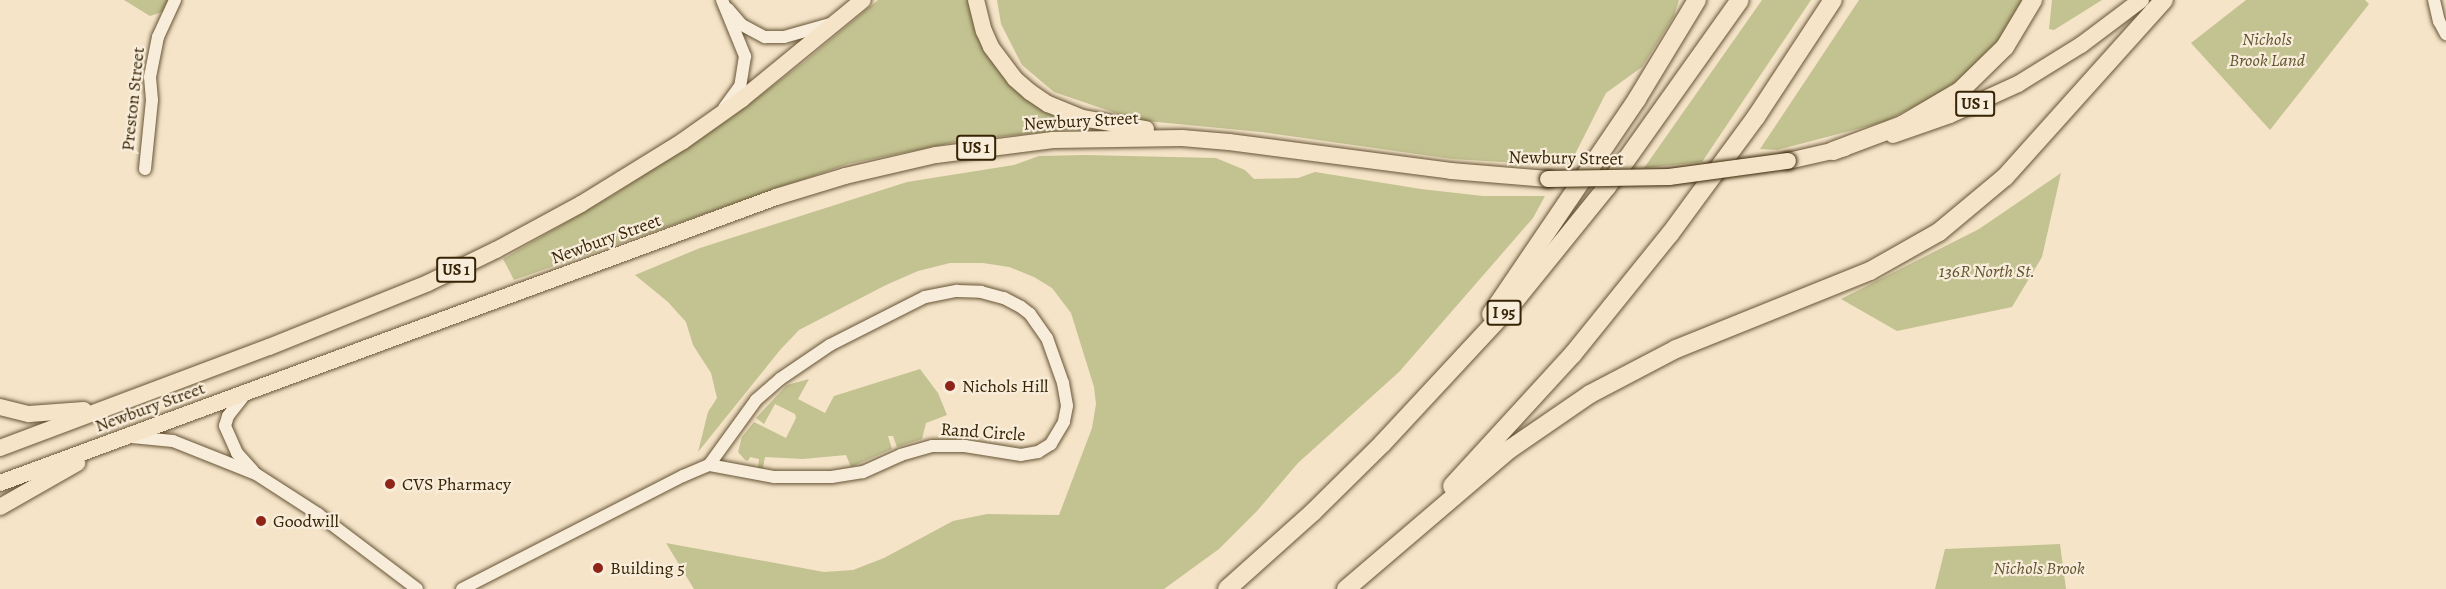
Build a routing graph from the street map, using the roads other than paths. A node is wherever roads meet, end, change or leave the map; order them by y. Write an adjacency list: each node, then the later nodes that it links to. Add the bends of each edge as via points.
1 (175, 0): 17 (street, Preston Street, via 158,37 152,65)
2 (864, 0): 12 (main road, Newbury Street / US 1)
3 (976, 0): 15 (main road, via 984,31 1002,64 1048,104 1100,122)
4 (1697, 0): 18 (highway, via 1638,99)
5 (1740, 0): 18 (highway, I 95, via 1588,211)
6 (1833, 0): 31 (highway, via 1727,158 1605,316 1479,457)
7 (2033, 0): 16 (highway, via 2005,47 1960,92 1902,125)
8 (2141, 0): 16 (main road, Newbury Street / US 1, via 2059,60 1995,95 1906,131)
9 (2164, 0): 31 (highway, via 2013,169 1939,232 1870,271 1676,349 1590,394 1510,449)
10 (2434, 0): 13 (street)
11 (723, 2): 12 (street, via 742,25 765,37 784,37); 14 (street, via 745,56 745,67 740,86)
12 (837, 23): 14 (main road, Newbury Street / US 1)
13 (2446, 34)
14 (715, 118): 21 (main road, Newbury Street / US 1, via 581,204 452,272)
15 (1229, 142): 16 (main road, Newbury Street / US 1, bridge, via 1451,171 1548,179 1670,177); 19 (main road, Newbury Street / US 1, via 1131,137 1041,141 962,151 868,170 776,197)
16 (1833, 152)
17 (145, 169)
18 (1449, 375): 30 (highway, I 95, via 1341,485)
19 (248, 391): 22 (main road, Newbury Street / US 1); 25 (street, via 225,426 237,453)
20 (0, 407): 21 (main road, via 28,414)
21 (106, 408): 23 (main road, Newbury Street / US 1)
22 (122, 438): 25 (street, via 173,441); 26 (main road, Newbury Street / US 1); 27 (main road)
23 (0, 448)
24 (709, 465): 24 (street, Rand Circle, via 774,477 831,477 863,472 900,455 933,446 965,446 1021,455 1038,452 1051,444 1064,422 1067,406 1063,383 1047,338 1021,307 981,292 939,293 847,336 780,379 756,400); 29 (street)
25 (256, 474): 28 (street, via 318,514)
26 (0, 483)
27 (0, 507)
28 (417, 589)
29 (462, 589)
30 (1227, 589)
31 (1345, 589)

